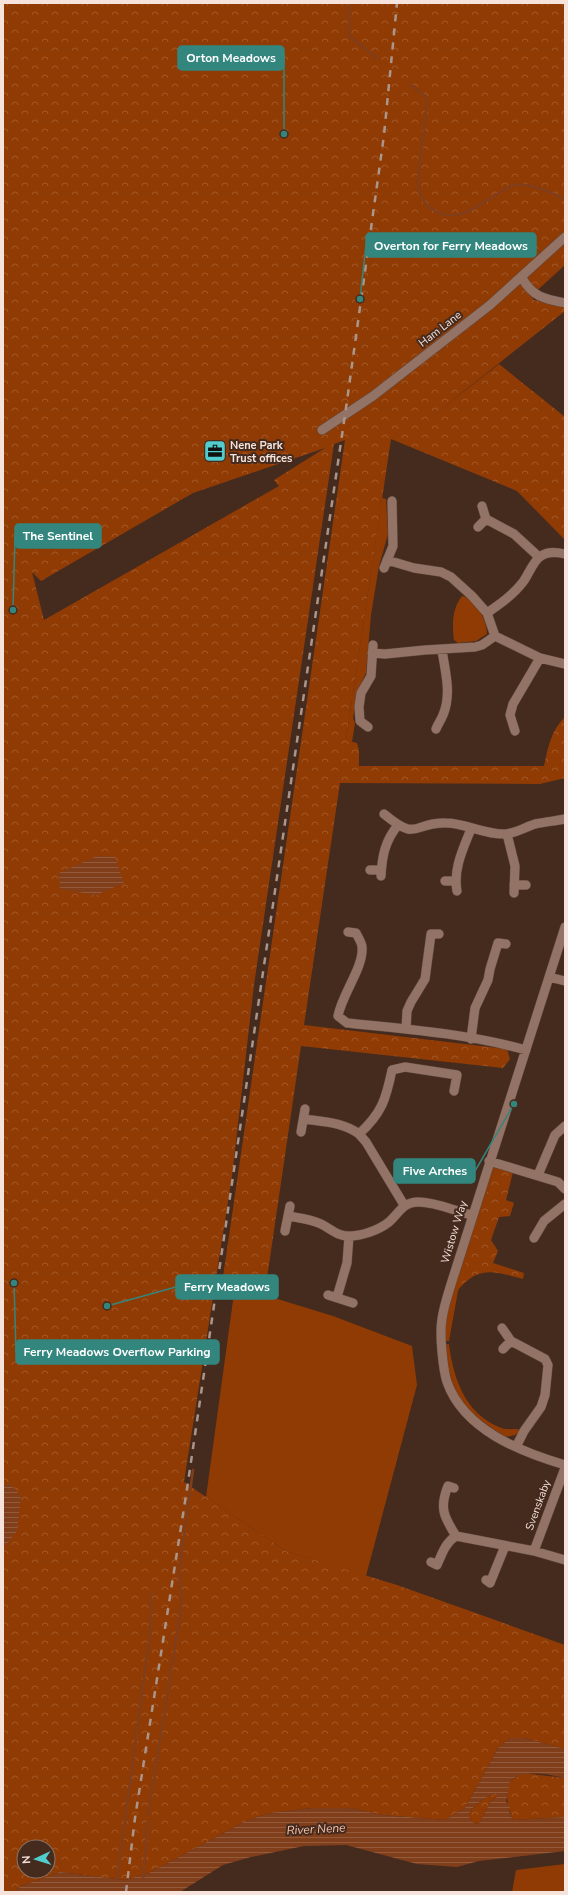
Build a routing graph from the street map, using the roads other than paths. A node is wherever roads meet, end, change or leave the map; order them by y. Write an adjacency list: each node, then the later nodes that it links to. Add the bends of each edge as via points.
1 (565, 238): 2 (street, Ham Lane)
2 (522, 278): 3 (street, via 528,289 539,296); 4 (street, Ham Lane, via 373,396)
3 (565, 303)
4 (322, 430)
5 (392, 501): 11 (street, via 393,546 386,564 441,572 469,592)
6 (482, 506): 7 (street)
7 (486, 519): 8 (street); 10 (street, via 514,534)
8 (478, 527)
9 (565, 554): 10 (street, via 550,553)
10 (539, 557): 11 (street, via 514,592)
11 (487, 612): 12 (street)
12 (495, 636): 13 (street, via 475,647); 14 (street)
13 (442, 650): 16 (street, via 373,649 371,676 361,693 359,707 360,721); 17 (street, via 448,680 447,695 444,714)
14 (540, 658): 15 (street); 18 (street, via 513,704 510,715)
15 (565, 664)
16 (368, 727)
17 (436, 729)
18 (515, 731)
19 (384, 814): 21 (street)
20 (565, 819): 23 (street, via 537,824)
21 (398, 826): 22 (street, via 406,830 416,830 445,822 460,823); 24 (street, via 389,836 381,873)
22 (471, 829): 23 (street); 25 (street, via 459,859 456,886)
23 (507, 834): 26 (street, via 515,866 514,889)
24 (370, 870)
25 (445, 881)
26 (526, 885)
27 (565, 927): 31 (street, Wistow Way)
28 (355, 931): 33 (street, via 363,947 359,967 347,989 338,1016 348,1023)
29 (431, 934): 33 (street, via 425,979 410,1002)
30 (498, 943): 34 (street, via 488,980 475,1008)
31 (549, 977): 32 (street); 35 (street, Wistow Way)
32 (565, 981)
33 (406, 1029): 34 (street)
34 (471, 1038): 35 (street)
35 (526, 1050): 42 (street, Wistow Way)
36 (454, 1091): 41 (street, via 457,1075 405,1067 392,1070 385,1100 374,1118)
37 (305, 1109): 38 (street)
38 (304, 1119): 40 (street); 41 (street, via 339,1124)
39 (565, 1126): 43 (street, via 555,1135)
40 (301, 1132)
41 (359, 1134): 46 (street)
42 (489, 1161): 43 (street); 47 (street, Wistow Way)
43 (538, 1175): 44 (street, via 558,1182)
44 (565, 1189)
45 (565, 1204): 50 (street, via 544,1221)
46 (404, 1205): 47 (street, via 417,1202 435,1204); 49 (street, via 389,1222 376,1230)
47 (472, 1215): 57 (street, Wistow Way, via 442,1319 444,1370 461,1407 478,1425)
48 (286, 1231): 49 (street, via 289,1211 322,1224 332,1232)
49 (348, 1236): 52 (street, via 347,1263)
50 (534, 1238)
51 (328, 1294): 52 (street)
52 (337, 1297): 53 (street)
53 (353, 1303)
54 (502, 1328): 55 (street)
55 (511, 1341): 56 (street); 57 (street, via 545,1359 548,1365 545,1396 541,1407)
56 (504, 1349)
57 (516, 1447): 58 (street, Wistow Way)
58 (565, 1467): 62 (street, Svenskaby)
59 (454, 1488): 60 (street, via 448,1486 442,1499 444,1516)
60 (456, 1536): 61 (street); 64 (street, via 444,1548)
61 (505, 1546): 62 (street); 65 (street)
62 (534, 1550): 63 (street)
63 (565, 1560)
64 (436, 1565)
65 (490, 1582)

